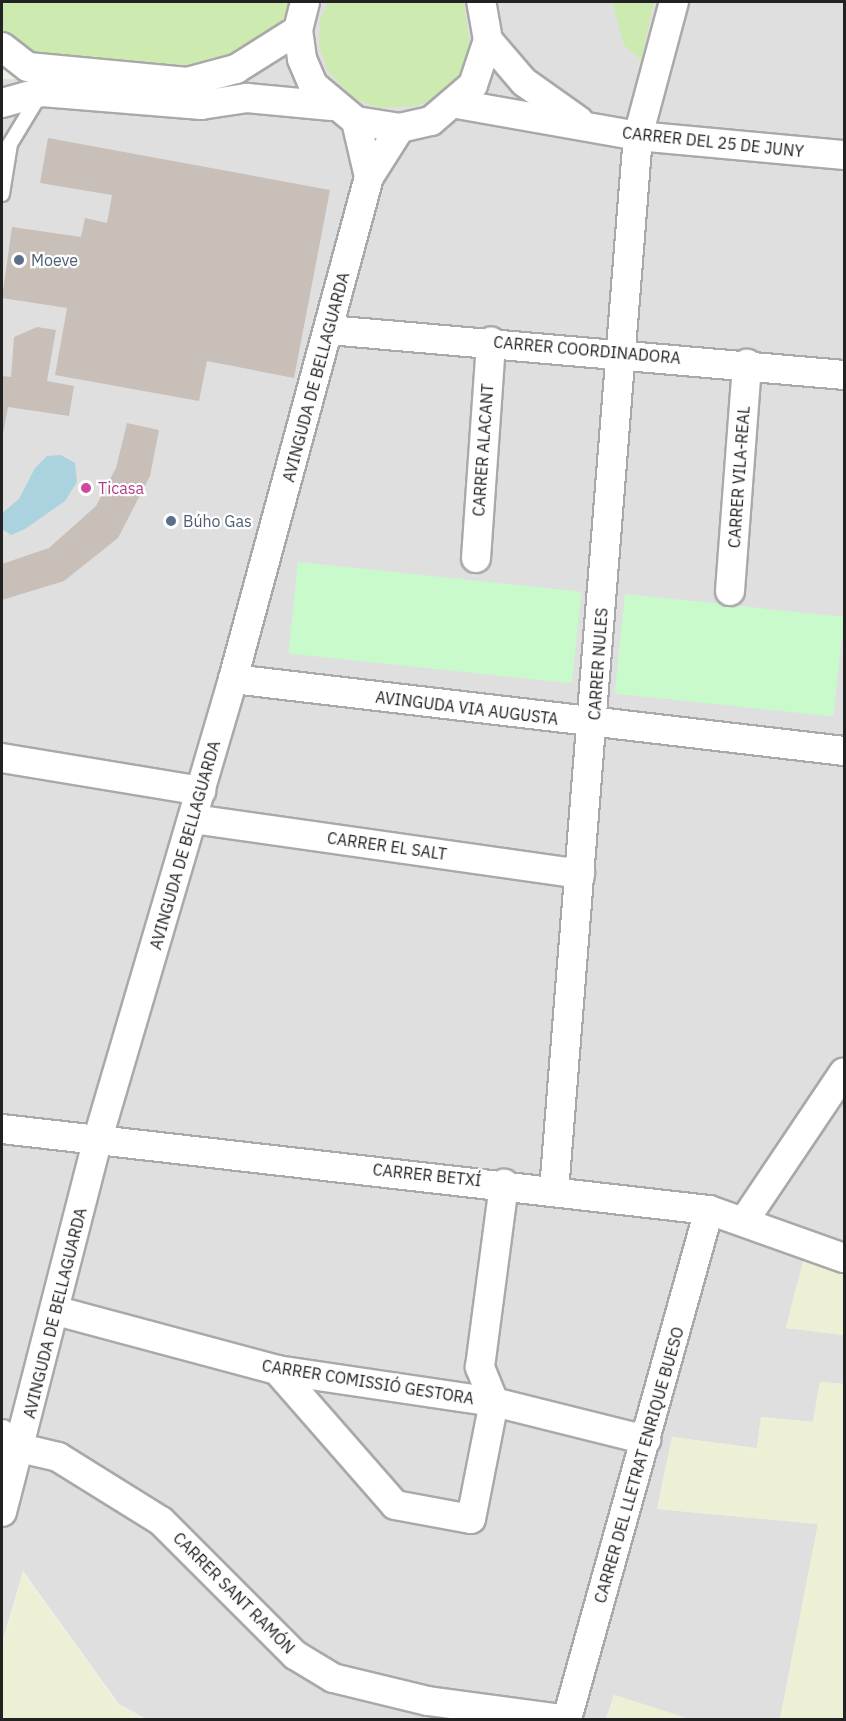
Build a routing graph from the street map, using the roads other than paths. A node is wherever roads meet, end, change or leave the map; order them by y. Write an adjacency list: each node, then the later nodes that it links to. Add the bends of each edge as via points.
1 (304, 2): 4 (street)
2 (481, 2): 5 (street)
3 (674, 2): 13 (street, CARRER NULES)
4 (298, 30): 6 (street, via 236,69 187,82 28,67); 10 (street, via 302,59 313,85)
5 (488, 40): 9 (street, via 483,63); 11 (street, CARRER DEL 25 DE JUNY, via 524,82)
6 (2, 47)
7 (42, 92): 8 (street); 10 (street, via 201,105 247,98); 16 (lane, via 10,144)
8 (2, 103)
9 (457, 104): 11 (street, CARRER DEL 25 DE JUNY); 12 (street, via 431,121)
10 (344, 114): 12 (street); 15 (street, AVINGUDA DE BELLAGUARDA)
11 (583, 124): 13 (street, CARRER DEL 25 DE JUNY)
12 (400, 129): 15 (street, AVINGUDA DE BELLAGUARDA)
13 (638, 136): 14 (street, CARRER DEL 25 DE JUNY); 19 (street, CARRER NULES)
14 (844, 155)
15 (369, 177): 17 (street, AVINGUDA DE BELLAGUARDA)
16 (2, 194)
17 (329, 330): 18 (street, CARRER COORDINADORA); 24 (street, AVINGUDA DE BELLAGUARDA)
18 (491, 342): 19 (street, CARRER COORDINADORA); 22 (street, CARRER ALACANT)
19 (621, 353): 20 (street, CARRER COORDINADORA); 25 (street, CARRER NULES)
20 (747, 364): 21 (street, CARRER COORDINADORA); 23 (street, CARRER VILA-REAL)
21 (844, 375)
22 (476, 558)
23 (730, 591)
24 (233, 680): 25 (street, AVINGUDA VIA AUGUSTA); 28 (street, AVINGUDA DE BELLAGUARDA)
25 (593, 723): 26 (street, AVINGUDA VIA AUGUSTA); 30 (street, CARRER NULES)
26 (844, 751)
27 (2, 758): 28 (street)
28 (201, 791): 29 (street, AVINGUDA DE BELLAGUARDA)
29 (194, 819): 30 (street, CARRER EL SALT); 33 (street, AVINGUDA DE BELLAGUARDA)
30 (580, 874): 35 (street, CARRER NULES)
31 (844, 1072): 37 (street)
32 (2, 1129): 33 (street, CARRER BETXÍ)
33 (98, 1138): 34 (street, CARRER BETXÍ); 39 (street, AVINGUDA DE BELLAGUARDA)
34 (504, 1184): 35 (street, CARRER BETXÍ); 41 (street, via 480,1367)
35 (554, 1191): 36 (street, CARRER BETXÍ)
36 (709, 1210): 37 (street, CARRER BETXÍ); 42 (street, CARRER DEL LLETRAT ENRIQUE BUESO)
37 (744, 1221): 38 (street, CARRER BETXÍ)
38 (844, 1258)
39 (57, 1311): 40 (street, CARRER COMISSIÓ GESTORA); 43 (street, AVINGUDA DE BELLAGUARDA)
40 (277, 1370): 41 (street, CARRER COMISSIÓ GESTORA); 41 (street, via 395,1505 471,1520)
41 (495, 1402): 42 (street, CARRER COMISSIÓ GESTORA)
42 (646, 1440): 45 (street, CARRER DEL LLETRAT ENRIQUE BUESO)
43 (11, 1441): 44 (street, AVINGUDA DE BELLAGUARDA); 45 (street, CARRER SANT RAMÓN, via 58,1457 161,1521 295,1655 333,1678 428,1701)
44 (2, 1512)
45 (568, 1719)

